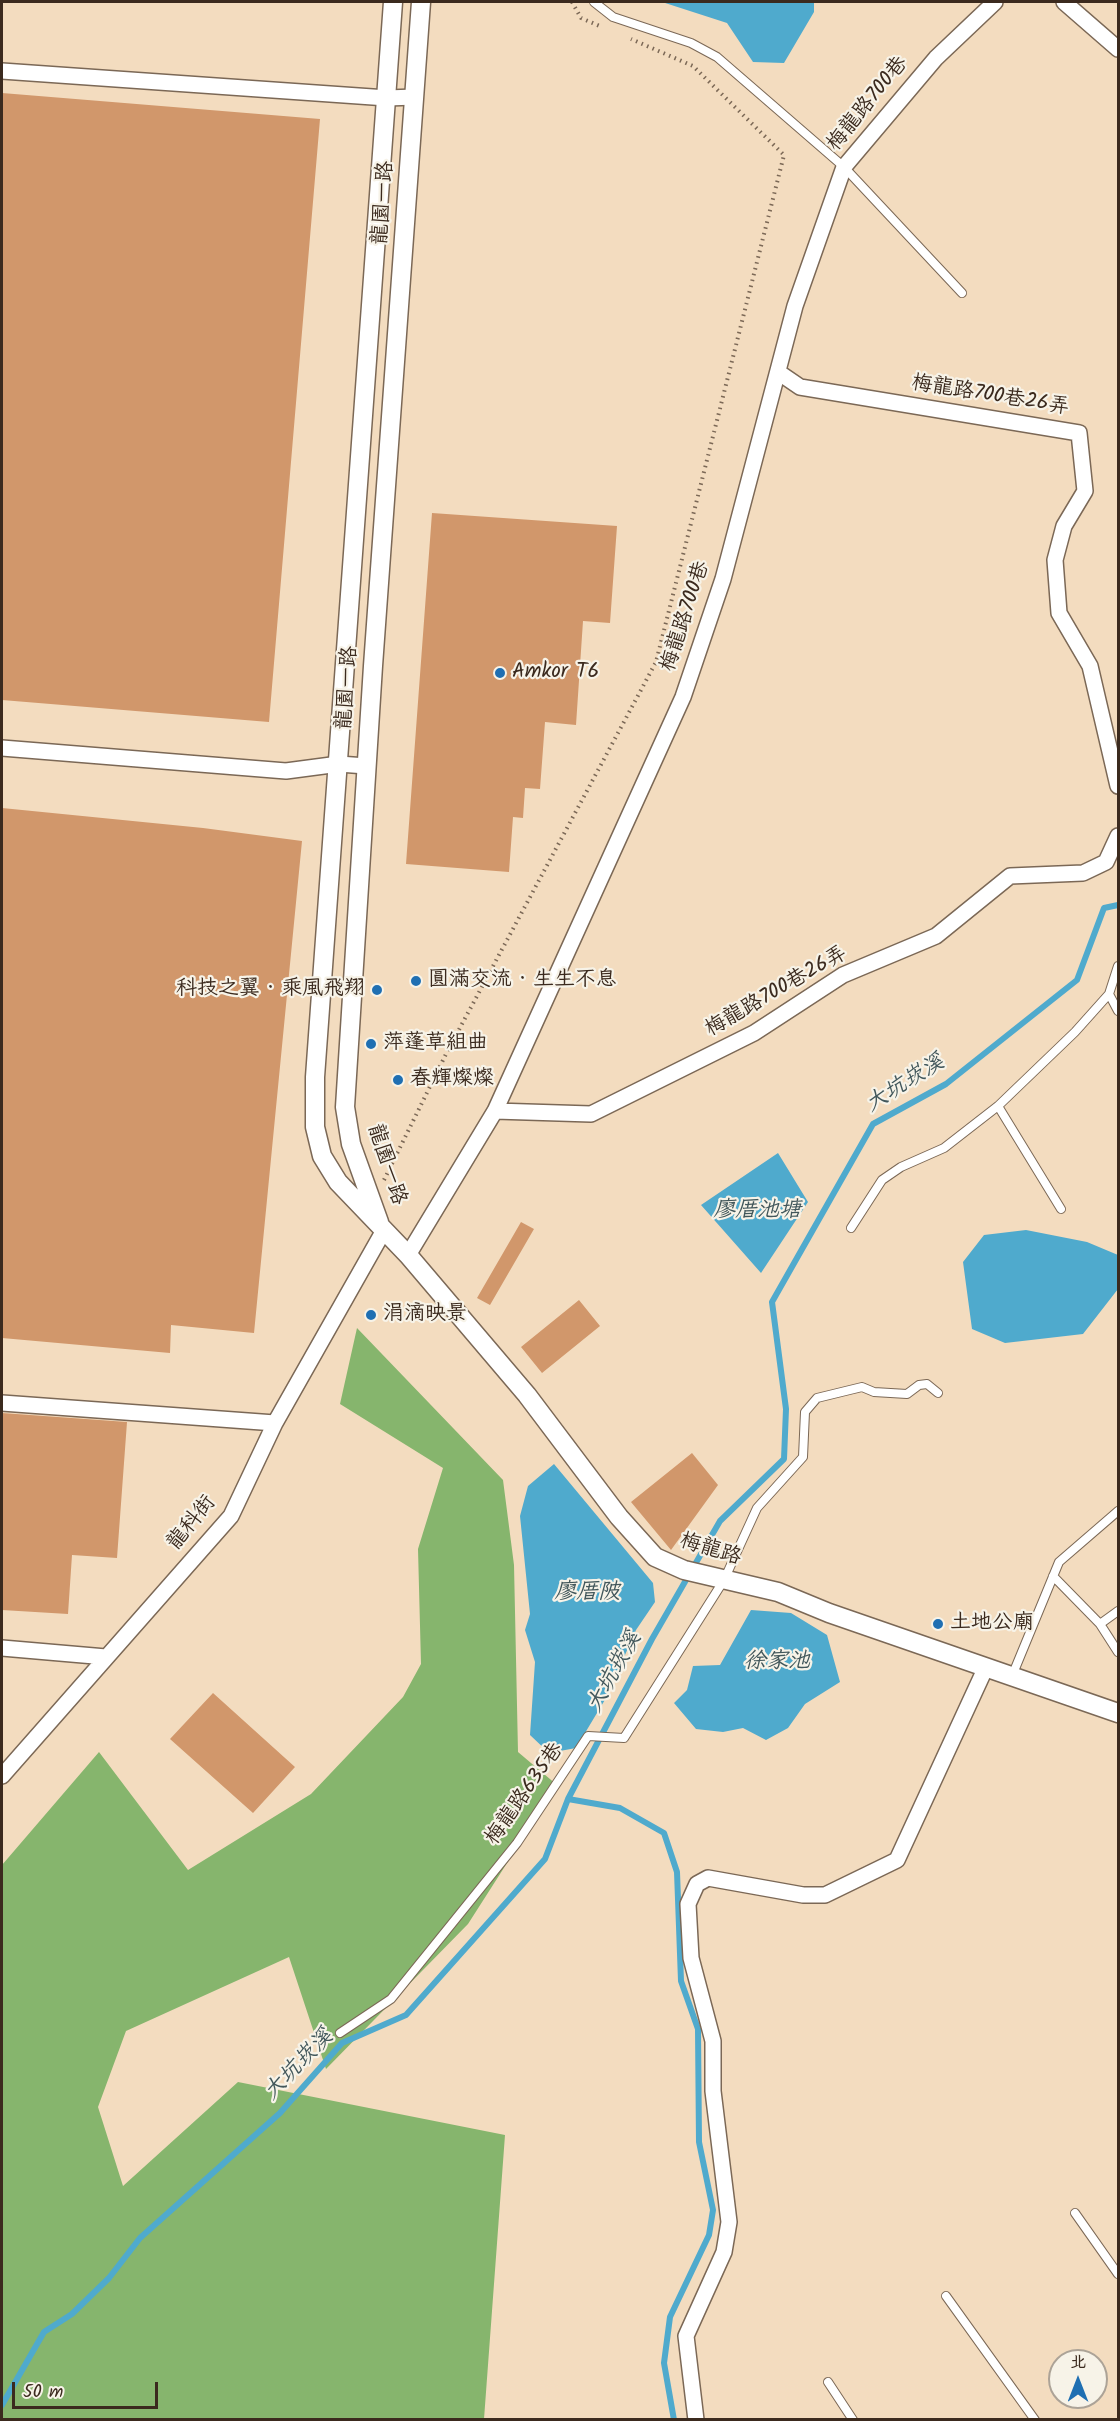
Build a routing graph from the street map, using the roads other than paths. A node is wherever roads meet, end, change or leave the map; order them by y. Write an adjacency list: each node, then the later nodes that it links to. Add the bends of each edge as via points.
1 (393, 2): 9 (street, 龍園一路)
2 (421, 2): 8 (street, 龍園一路)
3 (594, 2): 10 (lane, via 613,17 691,43 717,57)
4 (995, 2): 10 (street, 梅龍路700巷, via 936,58)
5 (1064, 2): 6 (street)
6 (1119, 49)
7 (2, 71): 9 (street)
8 (415, 97): 9 (street); 15 (street, 龍園一路)
9 (387, 98): 14 (street, 龍園一路)
10 (844, 167): 11 (lane); 12 (street, 梅龍路700巷, via 795,306)
11 (962, 293)
12 (778, 372): 16 (street, 梅龍路700巷26弄, via 800,387 1079,433 1085,491 1064,526 1055,560 1059,613 1090,666); 22 (street, 梅龍路700巷, via 723,579 683,697)
13 (2, 748): 14 (street, via 286,771)
14 (339, 764): 15 (street); 25 (street, 龍園一路, via 315,1077 315,1127 322,1156 338,1182)
15 (366, 766): 25 (street, 龍園一路, via 345,1107 351,1144)
16 (1119, 786)
17 (1119, 836): 22 (street, 梅龍路700巷26弄, via 1106,862 1083,873 1010,876 936,936 843,975 754,1034 591,1113)
18 (1119, 966): 19 (lane)
19 (1109, 994): 20 (lane); 21 (lane)
20 (1119, 1011)
21 (998, 1106): 23 (lane); 24 (lane, via 944,1148 882,1180)
22 (495, 1111): 26 (street, 梅龍路700巷)
23 (1061, 1209)
24 (851, 1227)
25 (383, 1232): 26 (street, 梅龍路); 29 (street, 龍科街)
26 (408, 1255): 32 (street, 梅龍路, via 527,1395 655,1557 684,1570)
27 (938, 1392): 32 (lane, 梅龍路635巷, via 927,1384 907,1394 874,1392 862,1387 817,1398 805,1412 803,1457 757,1508)
28 (2, 1403): 29 (street)
29 (275, 1423): 37 (street, 龍科街, via 231,1516)
30 (1119, 1511): 31 (lane, via 1059,1562)
31 (1053, 1576): 34 (lane); 39 (lane)
32 (724, 1580): 38 (street, 梅龍路, via 778,1592); 42 (lane, 梅龍路635巷, via 624,1738 588,1736 517,1843 391,1999)
33 (1119, 1611): 34 (lane)
34 (1101, 1624): 36 (lane)
35 (2, 1648): 37 (street)
36 (1119, 1652)
37 (106, 1657): 41 (street, 龍科街)
38 (986, 1667): 39 (street, 梅龍路); 47 (street, via 897,1860 825,1895 803,1895 708,1878 697,1884 688,1904 691,1958 713,2041 713,2091 729,2222 724,2252 686,2336)
39 (1012, 1676): 40 (street, 梅龍路)
40 (1119, 1713)
41 (2, 1776)
42 (340, 2032)
43 (1075, 2213): 44 (lane)
44 (1119, 2274)
45 (946, 2296): 49 (lane)
46 (828, 2382): 48 (lane)
47 (696, 2420)
48 (853, 2420)
49 (1035, 2420)

